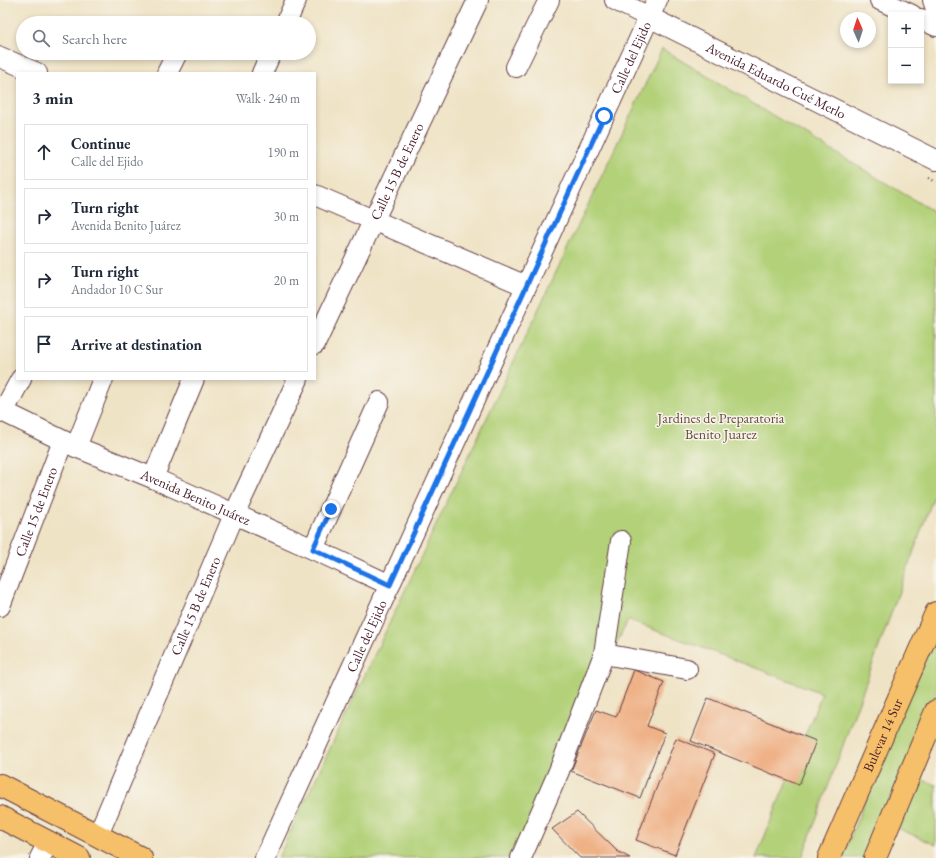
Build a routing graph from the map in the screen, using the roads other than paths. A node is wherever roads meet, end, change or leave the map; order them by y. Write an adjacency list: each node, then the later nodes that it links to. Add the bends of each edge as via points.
1 (296, 0): 10 (street)
2 (478, 0): 22 (street, Calle 15 B de Enero)
3 (549, 0): 16 (street)
4 (616, 0): 7 (street, Avenida Eduardo Cué Merlo)
5 (880, 0): 9 (street)
6 (934, 0): 8 (street)
7 (653, 8): 20 (street, Avenida Eduardo Cué Merlo); 23 (street, Calle del Ejido)
8 (936, 8)
9 (906, 12)
10 (289, 16)
11 (924, 20): 12 (street)
12 (936, 26)
13 (0, 57): 17 (street)
14 (173, 60): 18 (street)
15 (268, 60): 19 (street)
16 (516, 67)
17 (35, 72)
18 (167, 72)
19 (262, 72)
20 (936, 160)
21 (316, 195): 22 (street)
22 (373, 221): 23 (street); 24 (street, Calle 15 B de Enero)
23 (526, 286): 36 (street, Calle del Ejido)
24 (316, 342)
25 (20, 380): 30 (street)
26 (101, 380): 31 (street, Calle 15 de Enero)
27 (194, 380): 32 (street)
28 (298, 380): 33 (street, Calle 15 B de Enero)
29 (379, 402): 35 (street)
30 (2, 411): 31 (street, Avenida Benito Juárez)
31 (69, 444): 32 (street, Avenida Benito Juárez); 37 (street, Calle 15 de Enero)
32 (153, 478): 33 (street, Avenida Benito Juárez)
33 (234, 515): 35 (street, Avenida Benito Juárez); 44 (street, Calle 15 B de Enero)
34 (621, 541): 39 (street)
35 (313, 549): 36 (street, Avenida Benito Juárez)
36 (390, 585): 48 (street, Calle del Ejido)
37 (0, 606)
38 (936, 613): 50 (main road, Bulevar 14 Sur)
39 (604, 654): 40 (street); 49 (street, via 559,771)
40 (687, 669)
41 (936, 711): 51 (main road)
42 (0, 785): 44 (main road)
43 (0, 817): 45 (main road)
44 (98, 835): 47 (main road)
45 (44, 850): 46 (main road)
46 (78, 858)
47 (141, 858)
48 (265, 858)
49 (521, 858)
50 (829, 858)
51 (876, 858)

